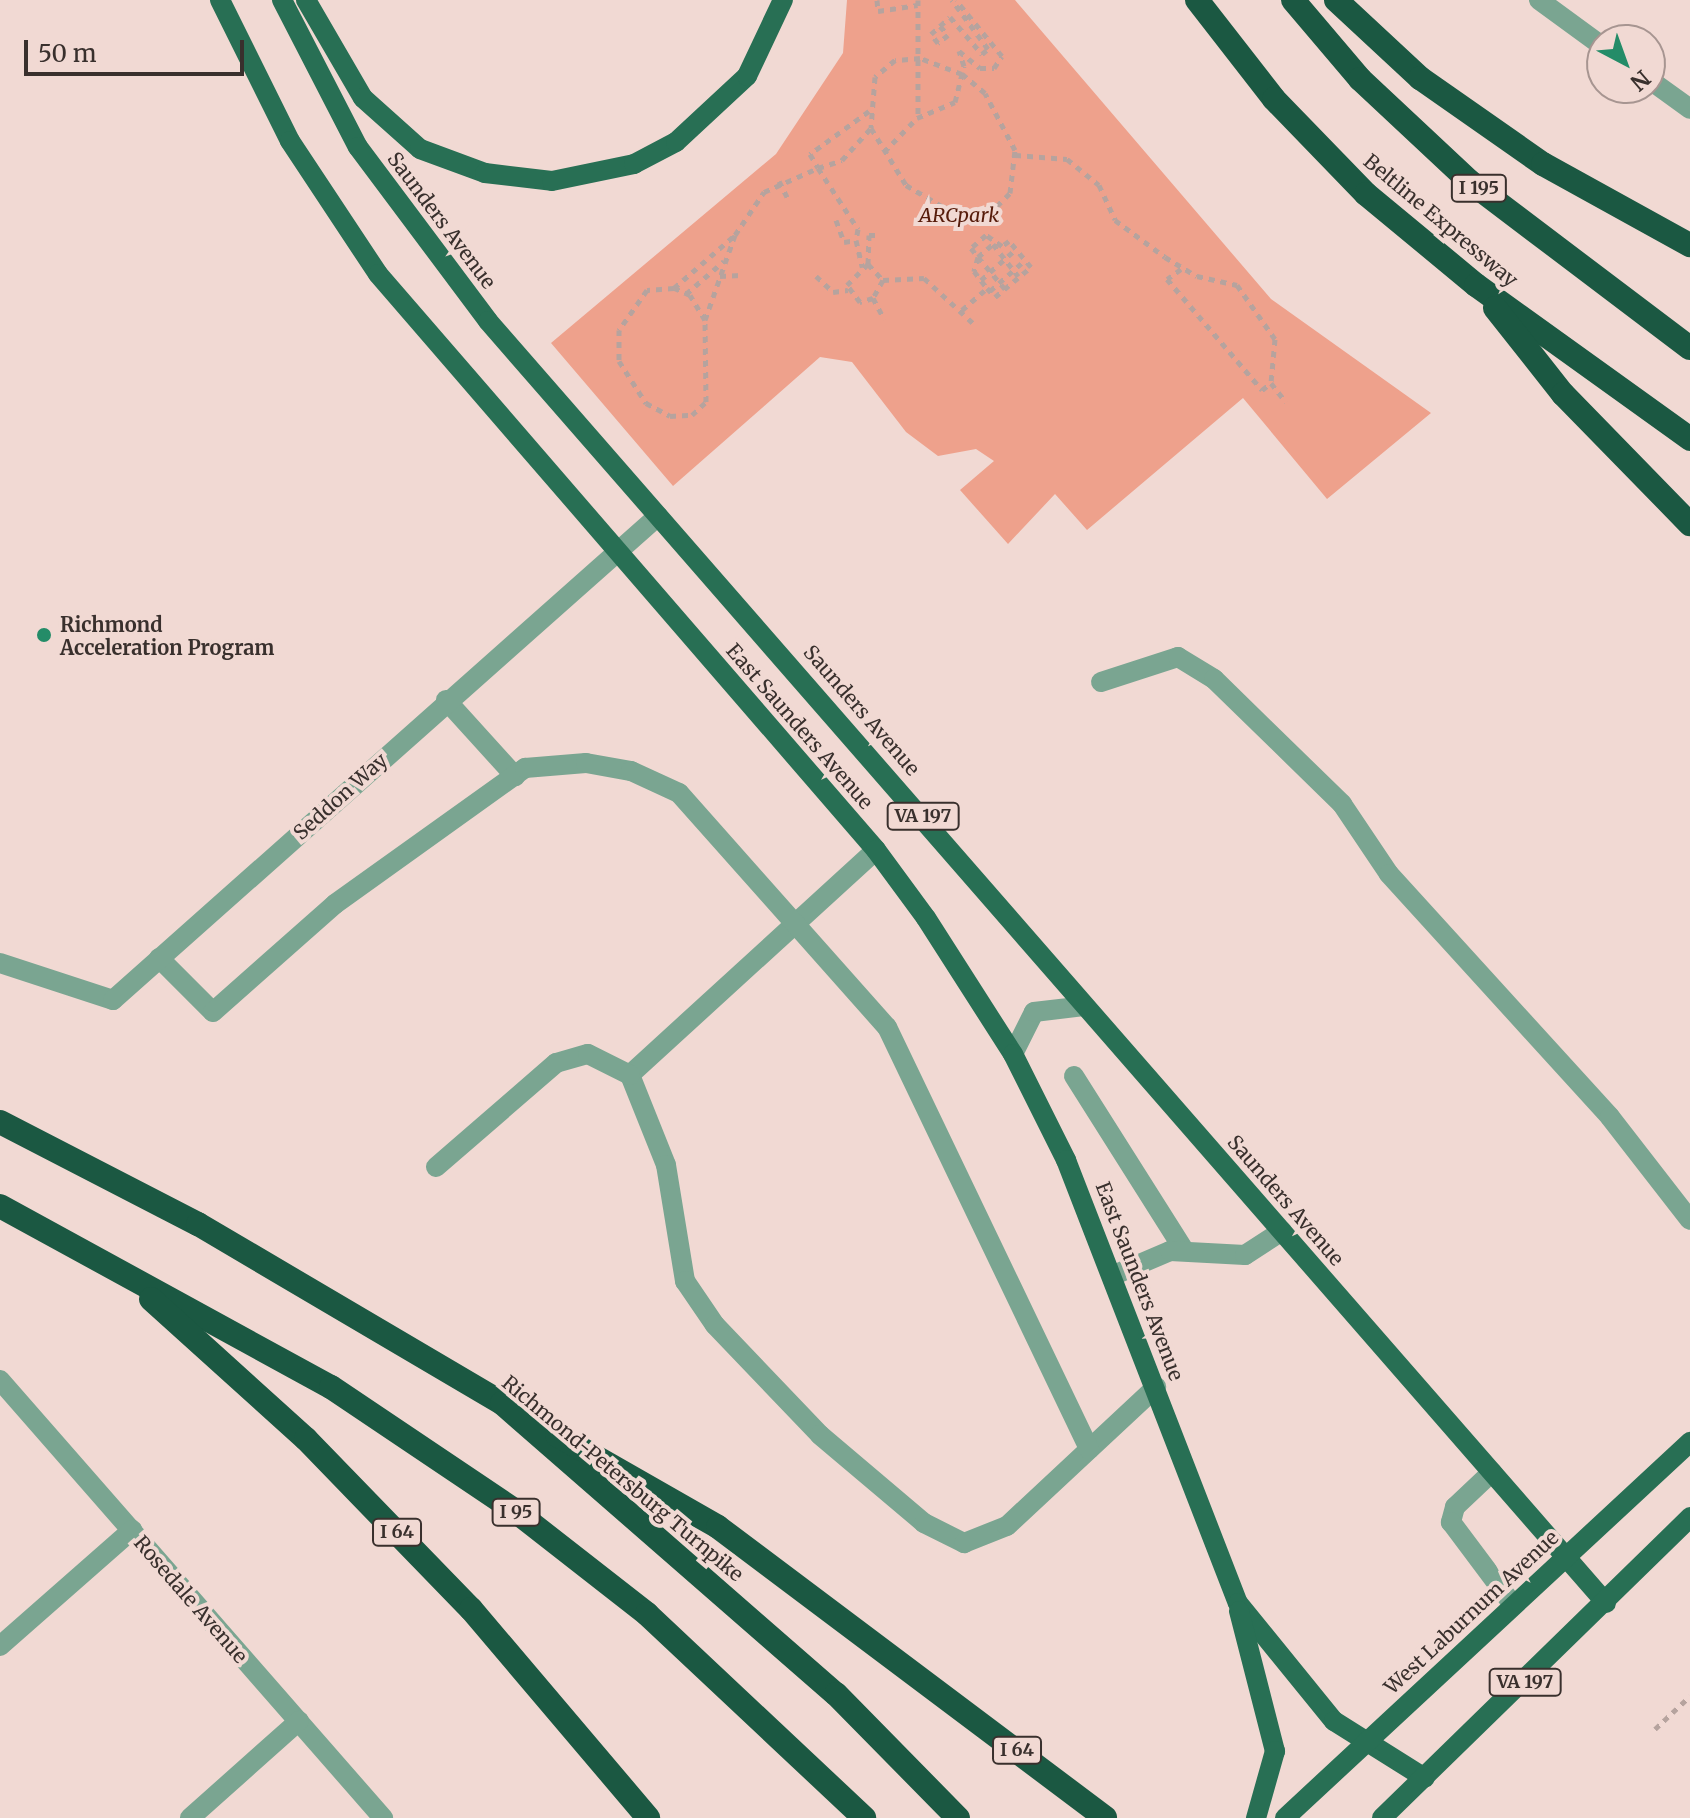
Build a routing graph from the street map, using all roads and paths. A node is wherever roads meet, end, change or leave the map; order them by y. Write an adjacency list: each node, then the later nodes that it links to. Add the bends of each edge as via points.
1 (220, 0): 65 (main road, East Saunders Avenue / VA 197, via 264,93 348,232)
2 (282, 0): 63 (main road, Saunders Avenue / VA 197, via 331,102 394,201)
3 (306, 0): 4 (main road, via 363,98 420,149 485,173 552,181 634,164 676,142 747,76)
4 (783, 0)
5 (877, 0): 11 (path, via 878,11)
6 (954, 0): 12 (path, via 988,49 982,54 950,17); 15 (path, via 1002,56 994,68 980,68 959,51)
7 (1197, 0): 48 (highway, Beltline Expressway, via 1274,99 1366,194)
8 (1293, 0): 59 (highway, I 195, via 1360,79 1469,181)
9 (1336, 0): 31 (highway, via 1420,78 1543,164)
10 (1539, 0): 13 (street)
11 (918, 3): 14 (path)
12 (940, 26)
13 (1586, 34)
14 (917, 58): 15 (path); 18 (path, via 895,60 875,77); 19 (path)
15 (962, 74): 19 (path, via 955,102); 22 (path, via 985,93)
16 (1666, 92): 17 (street)
17 (1690, 109)
18 (869, 111): 20 (path); 23 (path, via 810,154)
19 (918, 118): 21 (path)
20 (871, 128): 21 (path); 23 (path, via 842,160)
21 (884, 152): 22 (path, via 906,185 970,213 997,206 1010,193)
22 (1015, 155): 39 (path, via 1047,154 1084,170 1115,220)
23 (818, 168): 24 (path); 29 (path, via 854,220)
24 (779, 181): 25 (path); 27 (path, via 749,208)
25 (787, 197)
26 (836, 220): 29 (path, via 844,242)
27 (735, 235): 35 (path); 49 (path)
28 (875, 235): 37 (path, via 869,235)
29 (856, 240): 37 (path)
30 (993, 244): 32 (path, via 1009,241); 33 (path); 33 (path, via 986,235 971,248); 34 (path)
31 (1690, 245)
32 (1016, 249): 34 (path); 36 (path)
33 (978, 257): 40 (path); 46 (path, via 974,271)
34 (1005, 258): 38 (path); 40 (path)
35 (725, 260): 42 (path); 53 (path)
36 (1025, 260): 38 (path); 44 (path, via 1031,267)
37 (865, 265): 45 (path); 51 (path)
38 (1014, 269): 44 (path); 47 (path)
39 (1181, 269): 60 (path, via 1237,285 1264,314 1275,339); 60 (path, via 1167,279 1262,390)
40 (991, 271): 46 (path); 47 (path)
41 (741, 275): 42 (path)
42 (720, 276): 57 (path)
43 (816, 276): 51 (path, via 833,292)
44 (1018, 276): 50 (path)
45 (883, 280): 54 (path); 55 (path, via 924,278)
46 (981, 280): 52 (path)
47 (1000, 282): 50 (path); 52 (path)
48 (1476, 285): 62 (highway, Beltline Expressway); 64 (highway, via 1563,394)
49 (674, 288): 53 (path); 57 (path, via 647,290 619,330 619,361 646,403 670,416 692,415 706,402)
50 (1005, 289): 52 (path, via 995,297)
51 (848, 290): 54 (path, via 860,302)
52 (988, 290): 55 (path)
53 (686, 294): 57 (path)
54 (873, 298): 56 (path)
55 (962, 310): 58 (path)
56 (884, 319)
57 (705, 320)
58 (973, 323)
59 (1690, 348)
60 (1271, 383): 61 (path)
61 (1286, 402)
62 (1690, 439)
63 (658, 516): 65 (street, Seddon Way); 73 (main road, Saunders Avenue / VA 197)
64 (1690, 524)
65 (617, 552): 67 (street, Seddon Way); 69 (main road, East Saunders Avenue / VA 197)
66 (1101, 682): 80 (street, via 1178,657 1214,679 1342,804 1389,874 1610,1117)
67 (446, 700): 68 (street); 71 (street, Seddon Way)
68 (515, 776): 70 (street, via 525,768 586,763 631,771 679,793); 71 (street, via 335,904 213,1012)
69 (876, 850): 70 (street); 74 (main road, East Saunders Avenue / VA 197)
70 (798, 921): 75 (street); 89 (street, via 887,1027)
71 (159, 958): 72 (street, Seddon Way, via 113,1000)
72 (0, 963)
73 (1084, 1006): 74 (street, via 1034,1012); 81 (main road, Saunders Avenue / VA 197)
74 (1013, 1054): 84 (main road, East Saunders Avenue / VA 197)
75 (630, 1075): 78 (street, via 588,1054 556,1063); 89 (street, via 666,1165 685,1281 715,1325 820,1435 924,1523 964,1543 1007,1526)
76 (1074, 1076): 82 (street)
77 (0, 1122): 87 (highway, Richmond-Petersburg Turnpike / I 64, via 198,1224)
78 (436, 1167)
79 (0, 1206): 83 (highway, I 64)
80 (1690, 1220)
81 (1282, 1231): 82 (street, via 1245,1255); 90 (main road, Saunders Avenue / VA 197)
82 (1184, 1250): 84 (street)
83 (120, 1270): 105 (highway, I 64, via 350,1484 471,1609); 106 (highway, I 95, via 331,1387 514,1510 647,1614)
84 (1114, 1275): 86 (main road, East Saunders Avenue / VA 197)
85 (0, 1380): 92 (street, Rosedale Avenue)
86 (1156, 1387): 89 (street); 94 (main road, East Saunders Avenue / VA 197)
87 (502, 1403): 107 (highway, Richmond-Petersburg Turnpike, via 836,1694); 108 (highway, I 64, via 718,1527)
88 (1690, 1442): 93 (main road, West Laburnum Avenue)
89 (1089, 1449)
90 (1492, 1472): 93 (main road, Saunders Avenue / VA 197); 96 (street, via 1455,1507 1451,1522)
91 (1690, 1517): 95 (main road)
92 (132, 1530): 97 (street); 99 (street, Rosedale Avenue)
93 (1565, 1556): 95 (main road, Saunders Avenue / VA 197); 96 (main road, West Laburnum Avenue)
94 (1238, 1603): 101 (main road, East Saunders Avenue, via 1334,1721); 109 (main road, VA 197, via 1275,1751)
95 (1606, 1603): 102 (main road, VA 197)
96 (1513, 1605): 101 (main road, West Laburnum Avenue)
97 (0, 1646)
98 (1690, 1696): 100 (path)
99 (299, 1721): 103 (street); 104 (street, Rosedale Avenue)
100 (1655, 1729)
101 (1366, 1742): 102 (main road, East Saunders Avenue); 110 (main road, West Laburnum Avenue)
102 (1425, 1778): 111 (main road, VA 197)
103 (190, 1818)
104 (383, 1818)
105 (648, 1818)
106 (864, 1818)
107 (958, 1818)
108 (1105, 1818)
109 (1256, 1818)
110 (1285, 1818)
111 (1382, 1818)

